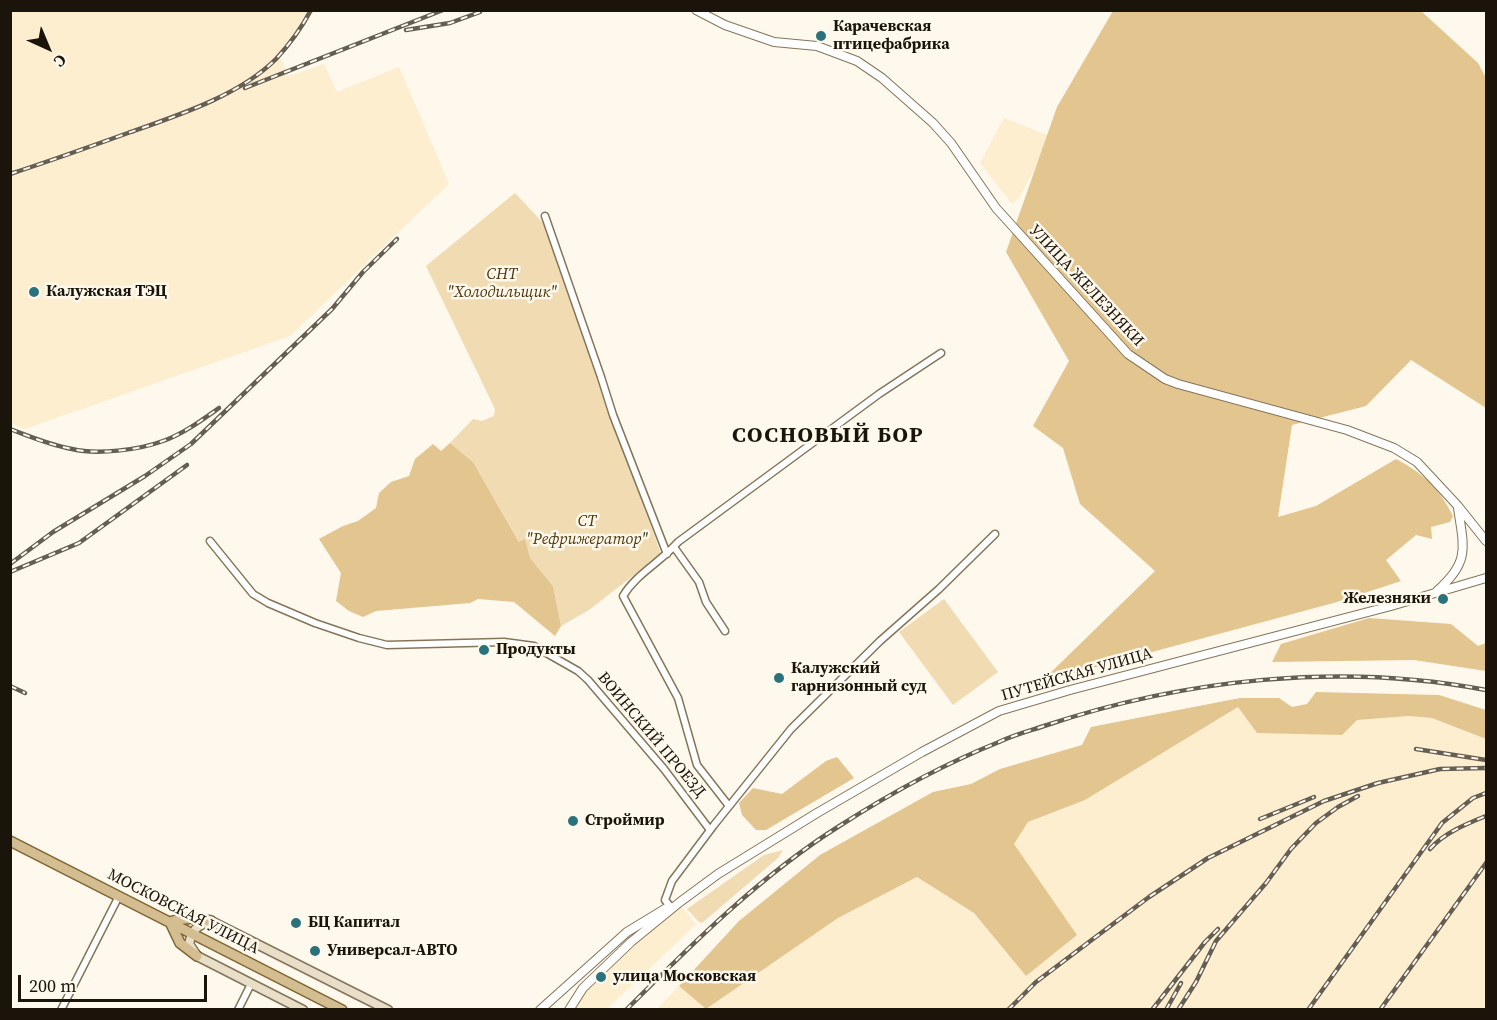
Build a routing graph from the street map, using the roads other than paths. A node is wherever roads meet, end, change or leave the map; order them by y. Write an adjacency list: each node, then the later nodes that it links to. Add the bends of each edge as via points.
1 (696, 10): 4 (street, УЛИЦА ЖЕЛЕЗНЯКИ, via 774,42 817,46 857,61 882,78 933,123 996,208 1141,364 1178,384 1347,430 1394,448 1417,462)
2 (545, 216): 9 (street, via 613,415)
3 (941, 353): 8 (street, via 879,394)
4 (1458, 506): 7 (street, УЛИЦА ЖЕЛЕЗНЯКИ); 11 (street, via 1462,557 1453,577)
5 (995, 534): 13 (street, via 791,729)
6 (210, 541): 14 (street, ВОИНСКИЙ ПРОЕЗД, via 253,594 315,623 387,645 504,642 534,646 578,671 664,769)
7 (1486, 541)
8 (674, 547): 9 (street); 12 (street, via 699,582 706,602)
9 (667, 554): 13 (street, via 629,584 623,596 678,698 697,765)
10 (1486, 578): 11 (street, ПУТЕЙСКАЯ УЛИЦА)
11 (1433, 594): 17 (street, ПУТЕЙСКАЯ УЛИЦА, via 999,711 817,813)
12 (725, 631)
13 (729, 806): 14 (street)
14 (710, 830): 18 (street, via 672,881 665,900)
15 (10, 841): 16 (main road, МОСКОВСКАЯ УЛИЦА)
16 (119, 896): 20 (main road, МОСКОВСКАЯ УЛИЦА); 24 (street)
17 (680, 902): 18 (street, ПУТЕЙСКАЯ УЛИЦА); 30 (street, ПУТЕЙСКАЯ УЛИЦА, via 598,973)
18 (670, 906): 29 (street, ПУТЕЙСКАЯ УЛИЦА, via 627,932)
19 (211, 921): 20 (main road, via 182,918); 21 (main road, via 200,924); 28 (main road)
20 (170, 922): 21 (main road, МОСКОВСКАЯ УЛИЦА); 22 (main road, via 180,943)
21 (191, 933): 22 (main road, via 189,945); 27 (main road, МОСКОВСКАЯ УЛИЦА)
22 (197, 956): 23 (main road)
23 (251, 984): 25 (street); 26 (main road)
24 (61, 1010)
25 (238, 1010)
26 (303, 1010)
27 (342, 1010)
28 (388, 1010)
29 (540, 1010)
30 (569, 1010)

